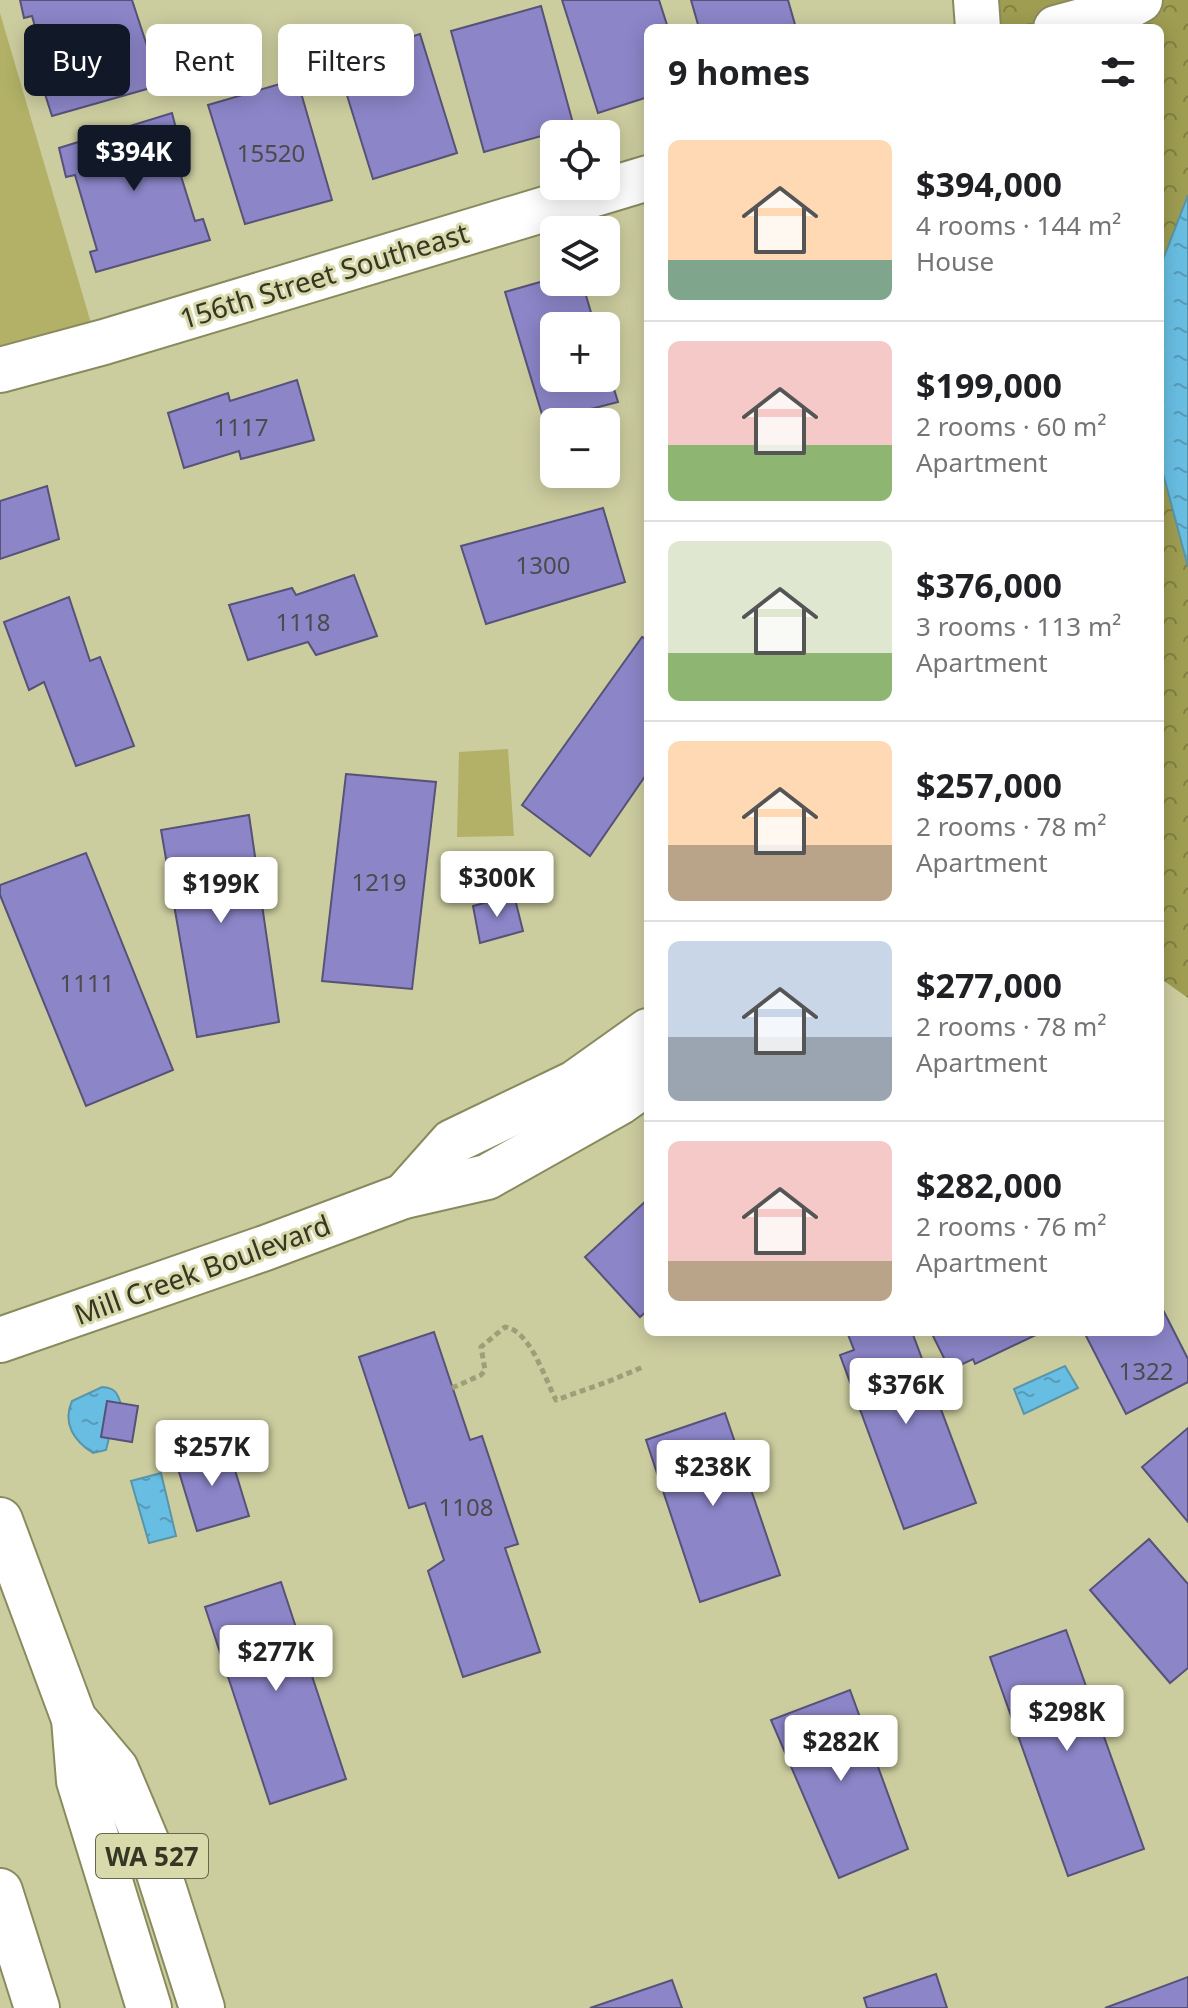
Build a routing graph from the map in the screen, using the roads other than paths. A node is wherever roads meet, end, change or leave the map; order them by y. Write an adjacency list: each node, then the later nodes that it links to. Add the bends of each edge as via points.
1 (976, 0): 3 (street)
2 (1140, 0): 4 (street)
3 (978, 24)
4 (1071, 24)
5 (644, 179): 6 (street, 156th Street Southeast)
6 (0, 370)
7 (644, 1034): 9 (street, Mill Creek Boulevard, via 575,1083 452,1142)
8 (644, 1085): 9 (street, Mill Creek Boulevard, via 487,1177)
9 (404, 1196): 10 (street, Mill Creek Boulevard)
10 (0, 1340)
11 (0, 1520): 12 (street, WA 527)
12 (74, 1719): 15 (street, WA 527, via 79,1781); 16 (street, WA 527, via 116,1769 156,1864)
13 (0, 1891): 14 (street)
14 (37, 2008)
15 (149, 2008)
16 (202, 2008)

